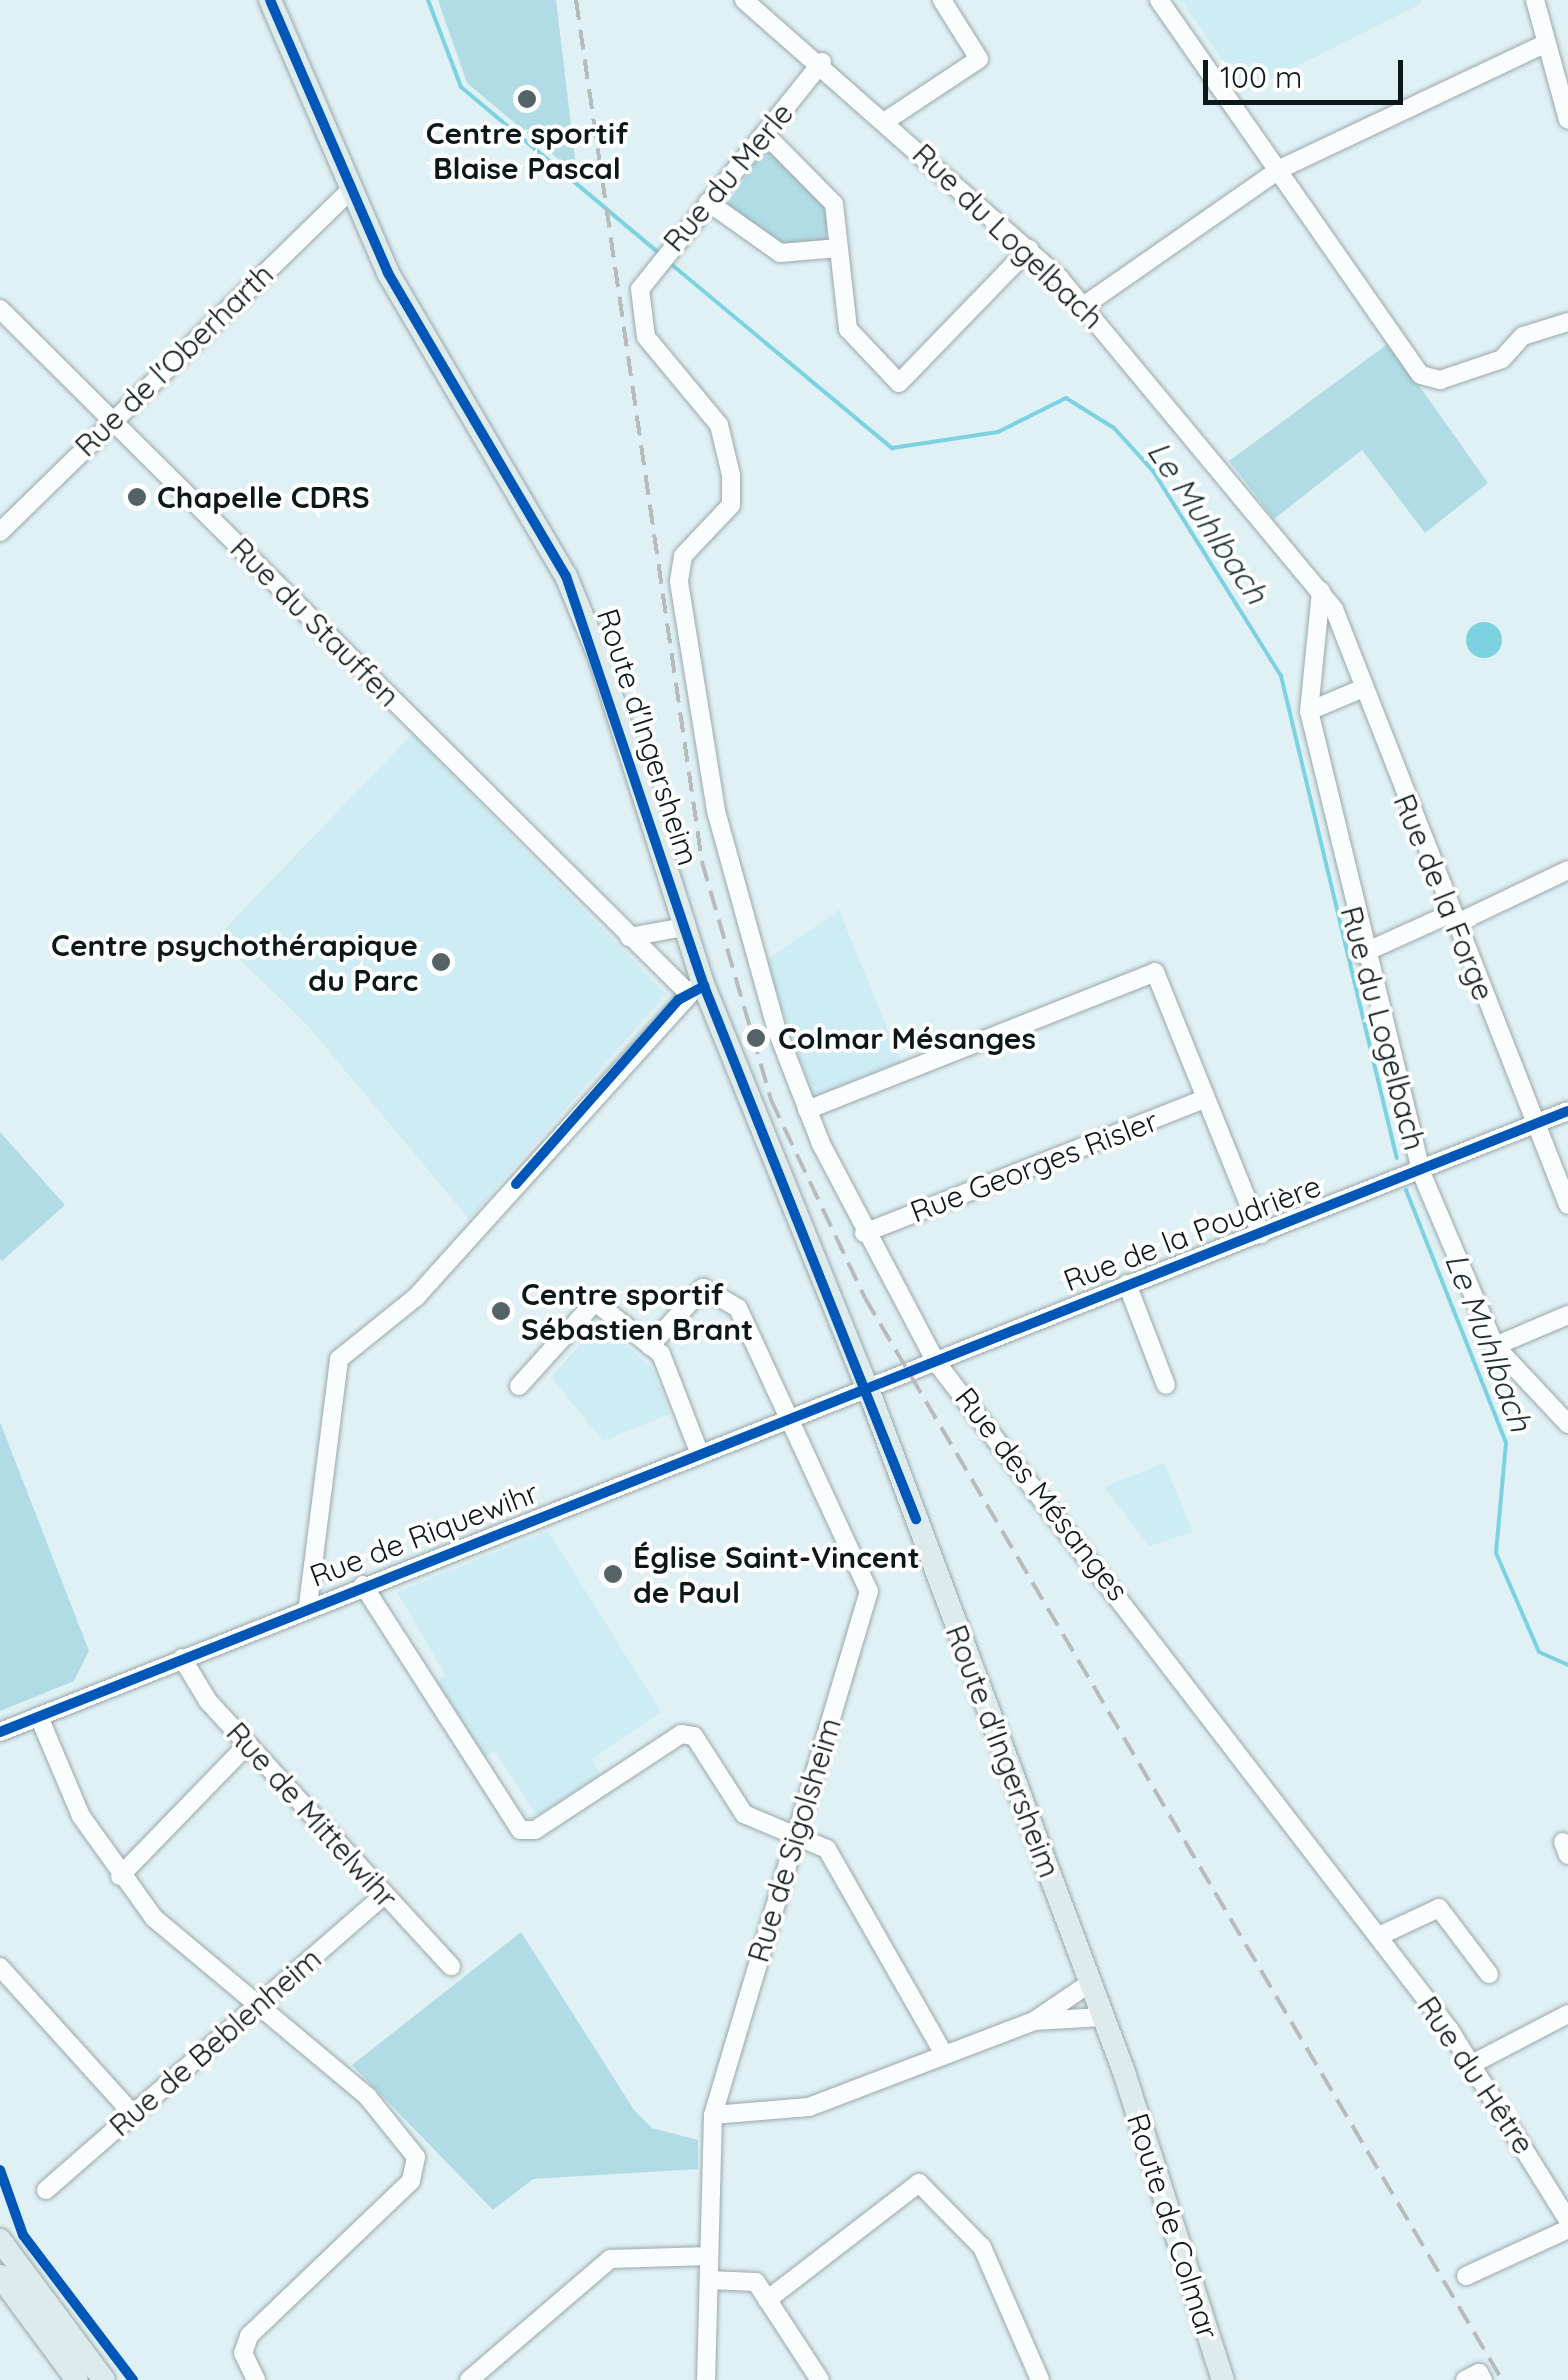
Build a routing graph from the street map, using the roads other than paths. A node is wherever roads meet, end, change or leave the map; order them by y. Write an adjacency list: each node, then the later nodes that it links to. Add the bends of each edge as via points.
1 (270, 0): 12 (main road, Route d'Ingersheim)
2 (744, 0): 7 (street, Rue du Logelbach)
3 (942, 0): 8 (street, via 978,59)
4 (1158, 0): 11 (street)
5 (1535, 0): 6 (street)
6 (1546, 42): 9 (street); 11 (street)
7 (822, 62): 8 (street, Rue du Logelbach); 10 (street, Rue du Merle)
8 (887, 120): 15 (street, Rue du Logelbach)
9 (1568, 120)
10 (765, 134): 13 (street, Rue du Merle); 14 (street, via 819,180 834,204)
11 (1280, 169): 17 (street); 19 (street, via 1422,374 1440,380 1502,359 1523,336)
12 (350, 191): 20 (street, Rue de l'Oberharth); 27 (main road, Route d'Ingersheim, via 415,324 566,576)
13 (708, 202): 14 (street, via 780,253); 16 (street, Rue du Merle)
14 (839, 248): 15 (street, via 848,329 898,383)
15 (1029, 249): 17 (street, Rue du Logelbach)
16 (640, 295): 32 (street, Rue des Mésanges, via 650,344 724,439 732,506 683,556 679,582 734,888)
17 (1085, 305): 22 (street, Rue du Logelbach)
18 (0, 309): 20 (street, Rue du Stauffen)
19 (1568, 322)
20 (111, 421): 21 (street, Rue de l'Oberharth); 28 (street, Rue du Stauffen)
21 (0, 532)
22 (1320, 590): 23 (street, Rue de la Forge); 24 (street, Rue du Logelbach)
23 (1359, 690): 24 (street); 26 (street, Rue de la Forge)
24 (1309, 711): 29 (street, Rue du Logelbach)
25 (1568, 870): 26 (street)
26 (1454, 918): 29 (street); 34 (street, Rue de la Forge)
27 (684, 927): 28 (street); 30 (main road, Route d'Ingersheim)
28 (629, 937): 30 (street, Rue du Stauffen)
29 (1361, 954): 35 (street, Rue du Logelbach)
30 (695, 989): 46 (main road, Route d'Ingersheim); 51 (street, via 416,1296 338,1359)
31 (1205, 1099): 32 (street, via 1155,972); 37 (street, Rue Georges Risler); 38 (street)
32 (807, 1110): 37 (street, Rue des Mésanges)
33 (1568, 1111): 34 (street, Rue de la Poudrière)
34 (1535, 1125): 35 (street, Rue de la Poudrière); 36 (street, Rue de la Forge)
35 (1421, 1172): 38 (street, Rue de la Poudrière); 42 (street, Rue du Logelbach)
36 (1568, 1205)
37 (864, 1233): 43 (street, Rue des Mésanges)
38 (1261, 1234): 39 (street, Rue de la Poudrière)
39 (1127, 1284): 43 (street, Rue de la Poudrière); 44 (street, Rue de la Poudrière)
40 (1568, 1315): 42 (street)
41 (650, 1346): 45 (street, via 594,1302); 47 (street, Rue de Sigolsheim, via 702,1288 719,1290 756,1338); 49 (street)
42 (1495, 1346): 48 (street, Rue du Logelbach)
43 (936, 1362): 46 (street, Rue de la Poudrière); 59 (street, Rue des Mésanges)
44 (1166, 1385)
45 (519, 1386)
46 (868, 1389): 47 (street, Rue de Riquewihr); 64 (main road, Route d'Ingersheim)
47 (787, 1418): 49 (street, Rue de Riquewihr); 56 (street, Rue de Sigolsheim, via 869,1591)
48 (1568, 1424)
49 (699, 1452): 50 (street, Rue de Riquewihr)
50 (362, 1585): 51 (street, Rue de Riquewihr); 56 (street, via 520,1830 535,1830 687,1734 744,1814)
51 (308, 1606): 52 (street, Rue de Riquewihr)
52 (182, 1658): 53 (street, Rue de Riquewihr); 55 (street, Rue de Mittelwihr)
53 (39, 1716): 54 (street, Rue de Riquewihr); 57 (street, via 81,1816)
54 (0, 1732)
55 (248, 1744): 57 (street); 58 (street, Rue de Mittelwihr)
56 (797, 1832): 69 (street, via 828,1850); 73 (street, Rue de Sigolsheim)
57 (120, 1876): 65 (street)
58 (384, 1895): 60 (street, Rue de Mittelwihr); 65 (street, Rue de Beblenheim)
59 (1379, 1936): 62 (street, via 1439,1908); 63 (street, Rue des Mésanges)
60 (451, 1966)
61 (0, 1967): 72 (street)
62 (1489, 1974)
63 (1414, 1982): 70 (street, Rue du Hêtre)
64 (1090, 1983): 67 (main road, Route d'Ingersheim); 68 (street)
65 (253, 2006): 72 (street, Rue de Beblenheim); 85 (street, via 318,2054 410,2142 415,2169 249,2336 243,2353)
66 (1568, 2014): 70 (street)
67 (1103, 2016): 68 (street); 71 (main road, Route d'Ingersheim)
68 (1034, 2021): 69 (street)
69 (942, 2052): 73 (street, via 809,2107)
70 (1472, 2064): 75 (street, Rue du Hêtre)
71 (1124, 2072): 90 (main road, Route de Colmar)
72 (133, 2114): 74 (street, Rue de Beblenheim)
73 (713, 2115): 78 (street, Rue de Sigolsheim)
74 (46, 2190)
75 (1568, 2220)
76 (1568, 2230): 80 (street)
77 (0, 2240): 84 (main road)
78 (709, 2256): 81 (street, Rue de Sigolsheim); 86 (street, via 610,2258)
79 (0, 2276): 83 (main road)
80 (1466, 2276)
81 (709, 2280): 82 (street, via 756,2282); 87 (street, Rue de Sigolsheim)
82 (767, 2300): 88 (street); 89 (street, via 919,2183 982,2248)
83 (77, 2380)
84 (104, 2380)
85 (256, 2380)
86 (470, 2380)
87 (706, 2380)
88 (820, 2380)
89 (1040, 2380)
90 (1222, 2380)

